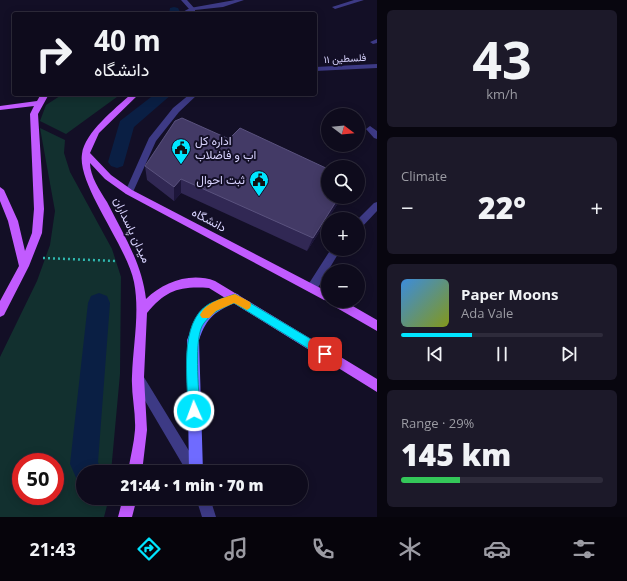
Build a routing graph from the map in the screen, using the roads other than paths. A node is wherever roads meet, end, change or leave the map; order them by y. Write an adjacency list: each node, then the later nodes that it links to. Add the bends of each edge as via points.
1 (184, 0): 5 (street)
2 (241, 0): 5 (street)
3 (361, 0): 4 (street)
4 (334, 7)
5 (192, 12)
6 (377, 66): 7 (street, فلسطین ۱۱)
7 (317, 69)
8 (44, 96): 11 (main road)
9 (133, 96): 15 (main road, via 96,132)
10 (192, 96): 17 (street, via 176,110 152,140)
11 (39, 103): 12 (main road); 21 (main road, via 34,114 39,209 37,232)
12 (0, 108)
13 (370, 129): 14 (street)
14 (377, 136)
15 (86, 153): 17 (main road, دانشگاه, via 108,177); 26 (main road, میدان پاسداران, via 86,167 92,183 133,262 139,282)
16 (0, 190): 21 (main road, via 13,221)
17 (129, 192): 22 (main road, دانشگاه)
18 (377, 205): 19 (street)
19 (365, 218)
20 (332, 256): 22 (street)
21 (24, 266): 27 (main road)
22 (312, 288): 23 (main road, دانشگاه)
23 (321, 294)
24 (235, 298): 26 (main road, via 211,284 192,282 172,285 153,297); 30 (main road); 33 (main road, via 212,308 199,321 193,340)
25 (346, 308): 28 (main road)
26 (142, 311): 29 (main road, میدان پاسداران)
27 (0, 312)
28 (377, 326)
29 (138, 377): 31 (main road, میدان پاسداران, via 141,430); 32 (street)
30 (377, 386)
31 (136, 465)
32 (191, 465)
33 (195, 465)
34 (128, 505): 36 (main road)
35 (205, 505): 37 (street)
36 (125, 517)
37 (209, 517)

